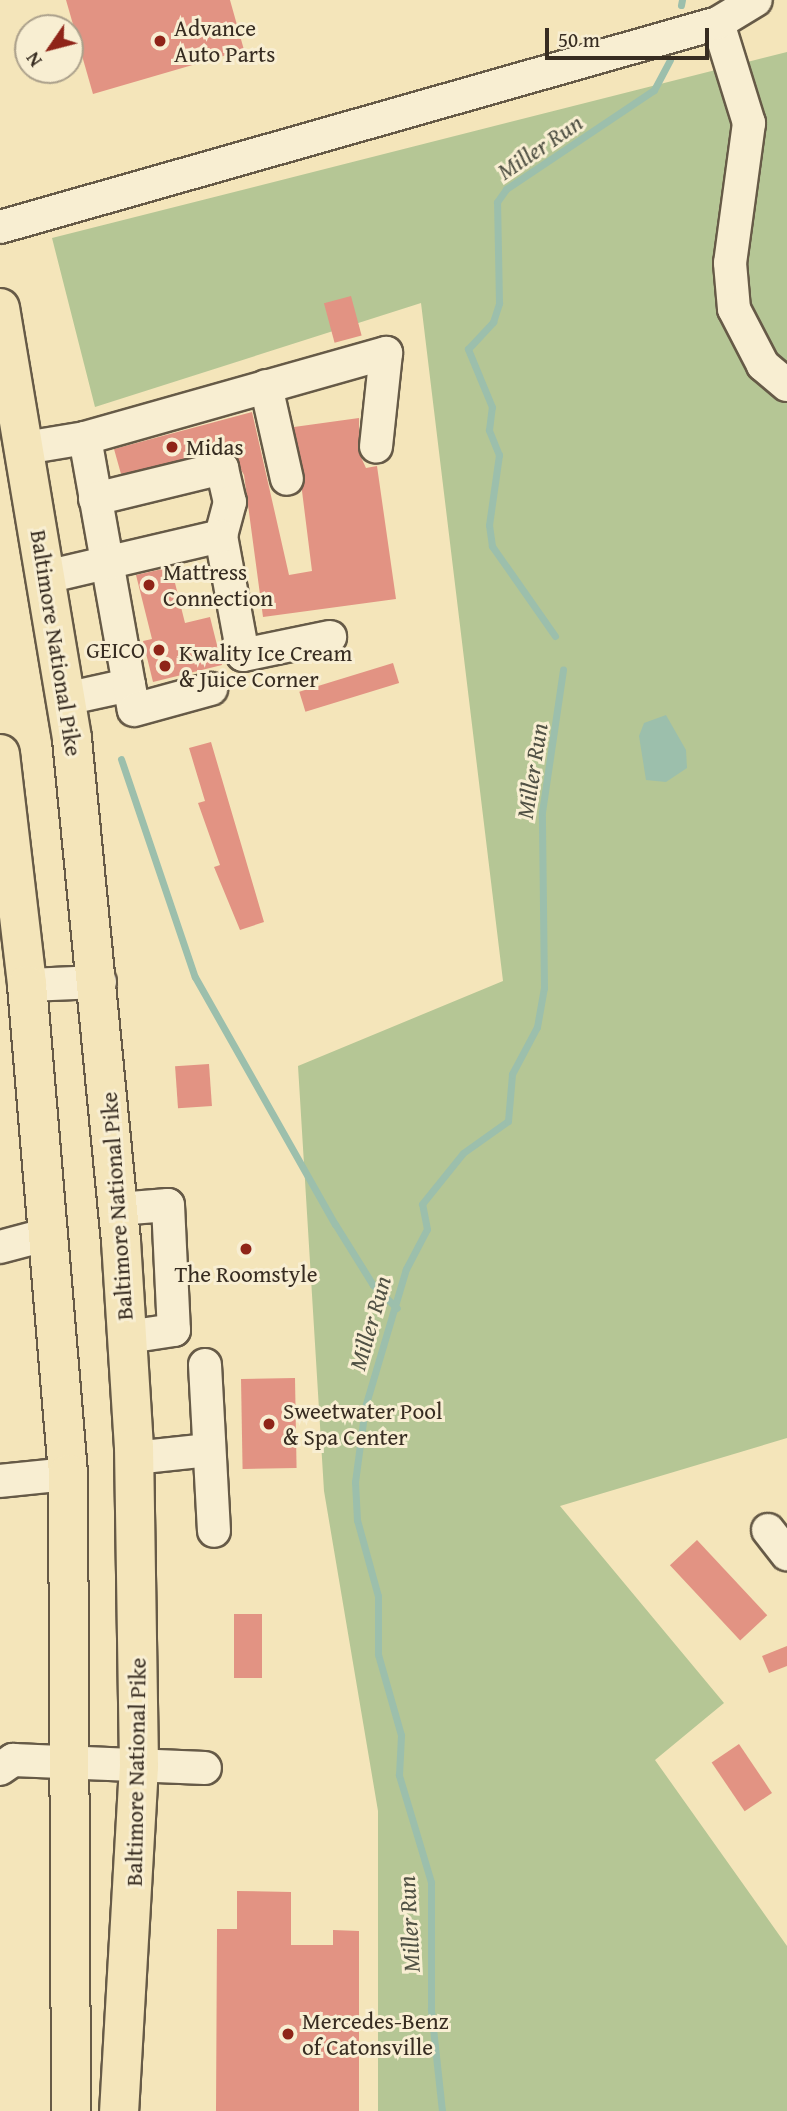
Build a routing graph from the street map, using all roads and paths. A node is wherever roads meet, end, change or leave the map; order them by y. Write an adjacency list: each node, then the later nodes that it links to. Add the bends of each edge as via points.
1 (756, 0): 2 (street)
2 (718, 23): 3 (street); 5 (street, via 749,123 748,167 730,263 734,309 763,365)
3 (0, 228)
4 (0, 308): 9 (main road, Baltimore National Pike)
5 (787, 385)
6 (266, 386): 7 (street); 8 (street, via 386,353); 10 (street)
7 (85, 438): 9 (street); 11 (street)
8 (376, 446)
9 (25, 448): 14 (main road, Baltimore National Pike)
10 (287, 479)
11 (95, 499): 12 (street, via 222,468 230,502); 13 (street)
12 (221, 536): 13 (street); 15 (street, via 243,654)
13 (106, 563): 14 (street); 16 (street)
14 (46, 577): 18 (main road, Baltimore National Pike)
15 (330, 637)
16 (129, 685): 17 (street, via 134,710); 18 (street)
17 (211, 689)
18 (65, 699): 20 (main road, Baltimore National Pike)
19 (0, 754): 21 (main road)
20 (100, 982): 21 (street); 26 (main road, Baltimore National Pike)
21 (27, 985): 22 (main road)
22 (49, 1234): 23 (street); 27 (main road)
23 (0, 1247)
24 (205, 1365): 25 (street)
25 (209, 1450): 26 (street); 30 (street)
26 (134, 1458): 33 (main road, Baltimore National Pike)
27 (68, 1474): 28 (street); 32 (main road)
28 (0, 1481)
29 (768, 1530): 31 (street)
30 (214, 1531)
31 (787, 1554)
32 (73, 1763): 33 (street); 35 (street, via 13,1760); 36 (main road)
33 (139, 1766): 34 (street); 37 (main road, Baltimore National Pike)
34 (205, 1768)
35 (0, 1769)
36 (71, 2111)
37 (119, 2111)

